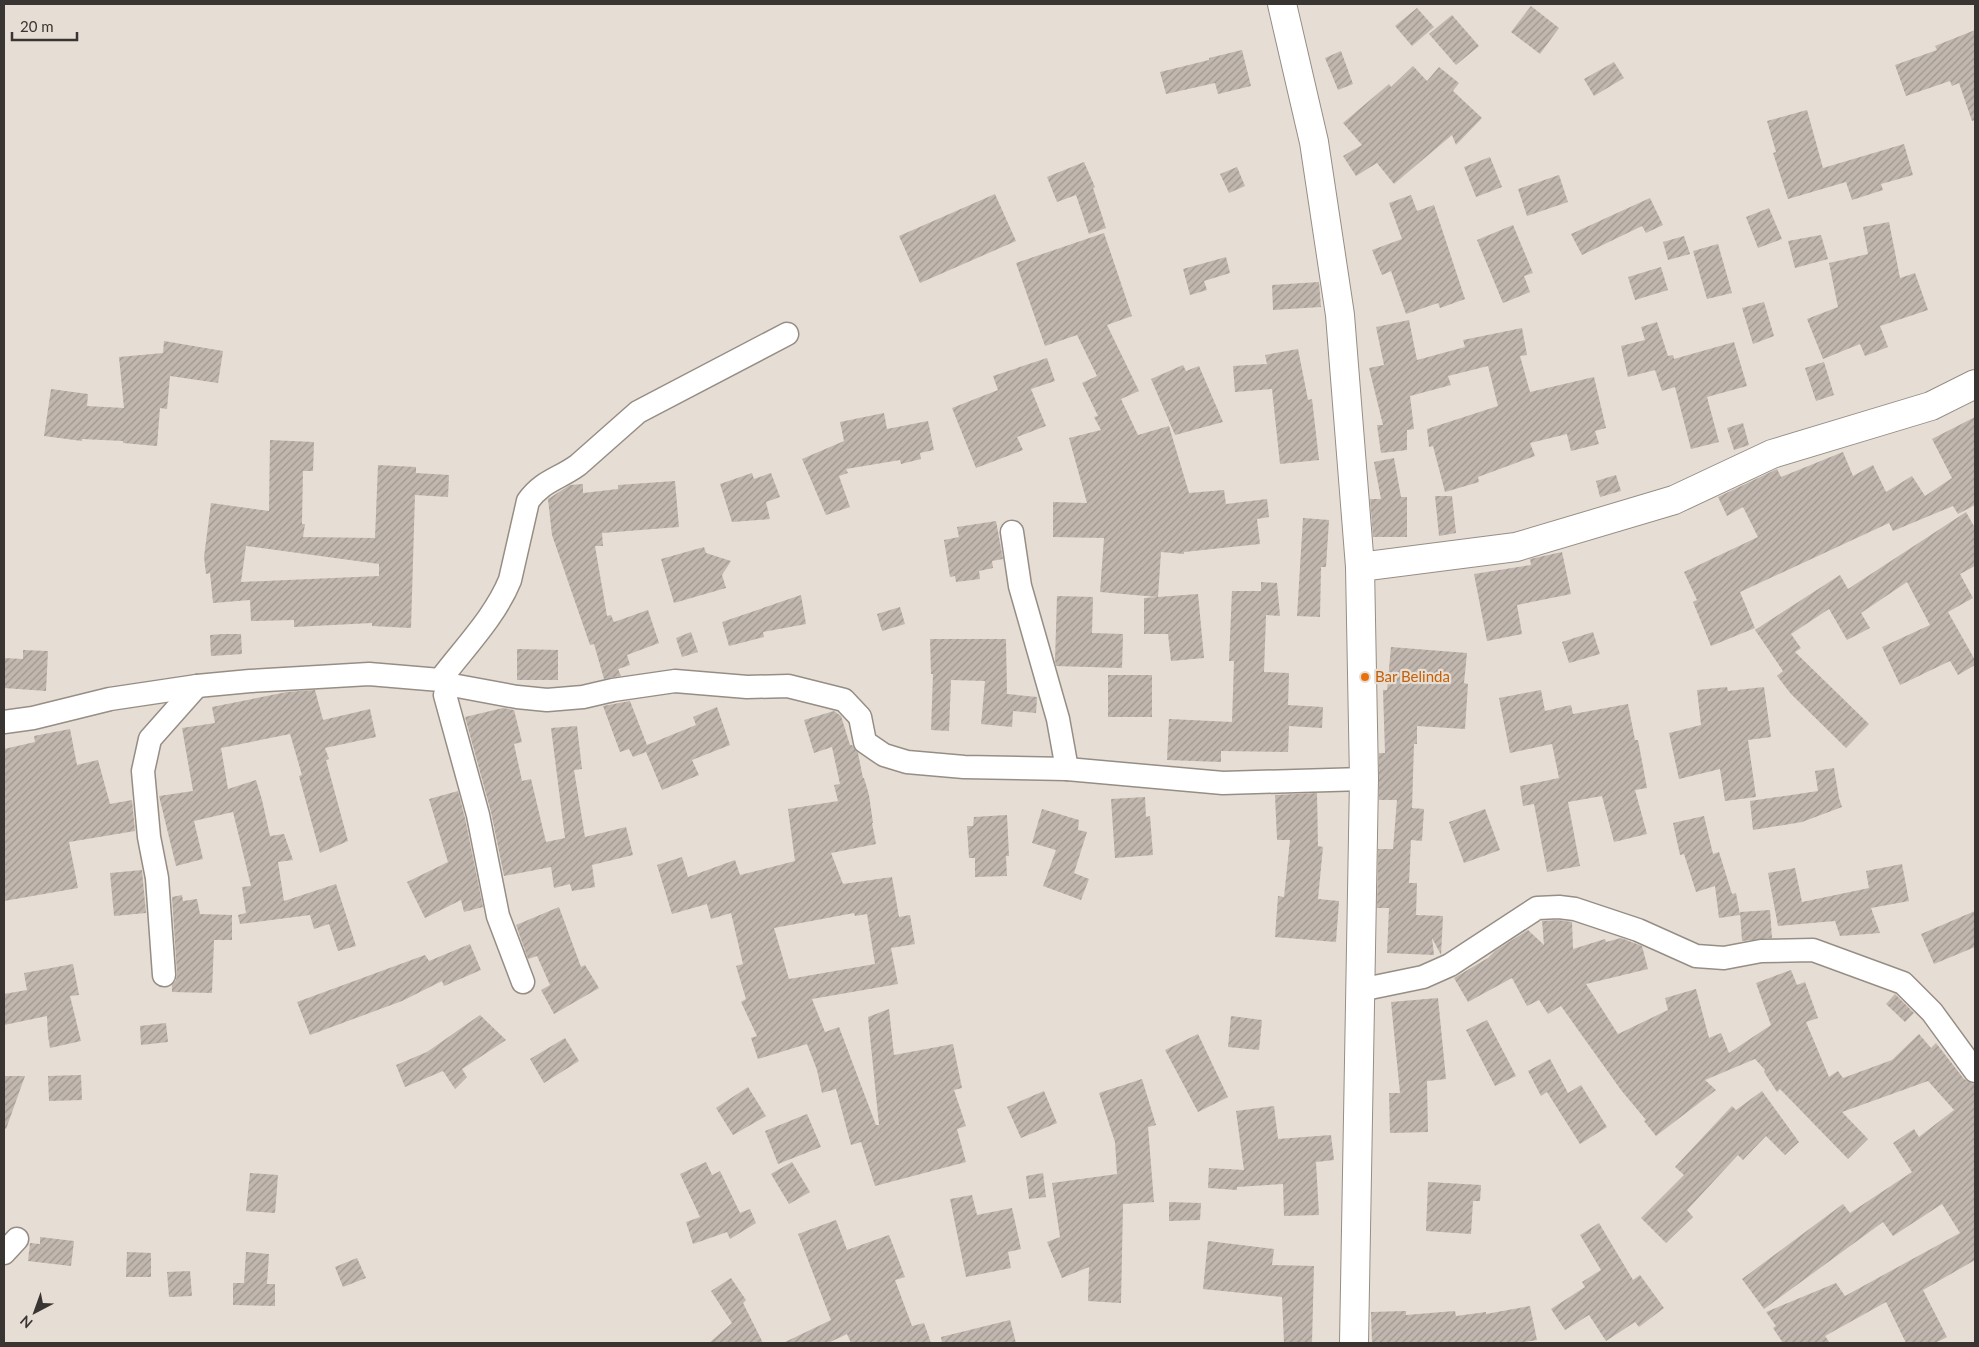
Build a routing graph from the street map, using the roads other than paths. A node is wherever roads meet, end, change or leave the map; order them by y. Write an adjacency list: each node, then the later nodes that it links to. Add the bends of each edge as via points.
1 (1282, 4): 5 (main road, via 1314,142 1340,316)
2 (787, 334): 6 (street, via 638,412 578,466 535,491 528,501 505,592)
3 (1975, 384): 5 (main road, via 1931,406 1772,454 1674,500 1516,546)
4 (1012, 532): 9 (street, via 1020,586 1058,719)
5 (1360, 567): 10 (main road)
6 (446, 682): 7 (street, via 369,674); 9 (street, via 548,700 674,681 747,687 788,686 844,700 860,716 865,742 884,755 900,760 964,767); 12 (street, via 445,695 478,815 498,916)
7 (197, 686): 8 (street); 11 (street, via 150,739 143,771 149,837 157,878)
8 (4, 722)
9 (1067, 769): 10 (street, via 1223,783)
10 (1364, 779): 13 (main road)
11 (164, 975)
12 (523, 982)
13 (1360, 990): 14 (street, via 1422,977 1450,965 1537,908 1559,906 1638,930 1696,956 1724,958 1761,951 1813,950 1903,983 1932,1012); 15 (main road)
14 (1975, 1071)
15 (1354, 1343)

